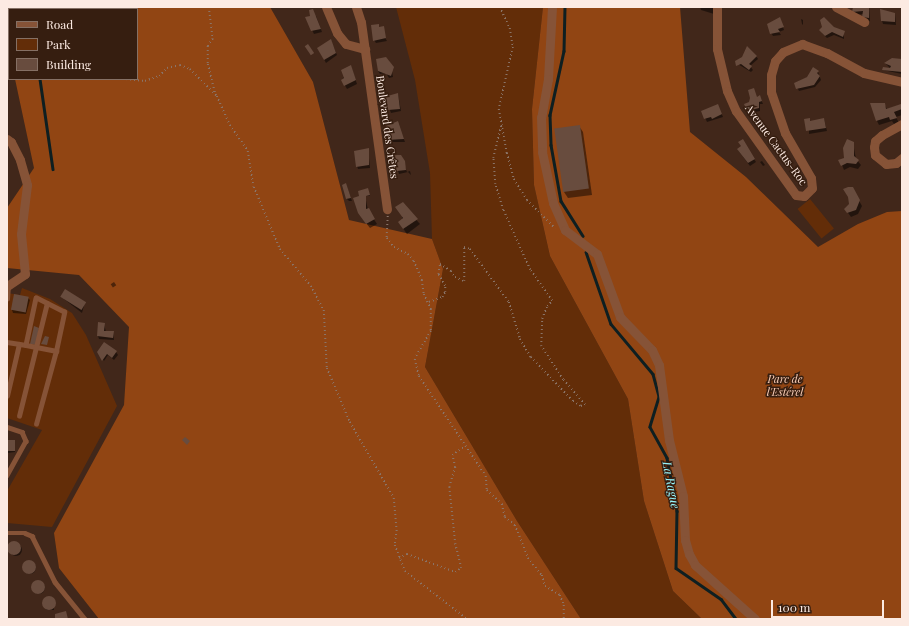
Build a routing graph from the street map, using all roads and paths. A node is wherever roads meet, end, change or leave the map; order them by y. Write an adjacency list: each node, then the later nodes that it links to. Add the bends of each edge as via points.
1 (209, 7): 12 (path, via 213,39 208,46 208,64)
2 (326, 7): 9 (street, via 337,33 346,44)
3 (356, 7): 9 (street, Boulevard des Crêtes)
4 (500, 7): 14 (path, via 510,28 513,47 499,109)
5 (552, 7): 18 (street, via 548,80 541,117 542,152 546,180)
6 (717, 7): 11 (street, Avenue Cactus-Roc, via 717,49 727,91 736,111 796,195 804,196 812,188 811,178 785,132 771,92 771,75 775,61 783,52 802,44 827,53 864,73)
7 (836, 7): 8 (street)
8 (864, 22)
9 (365, 49): 17 (street, Boulevard des Crêtes)
10 (133, 80): 12 (path, via 145,82 167,68 180,65 190,69)
11 (902, 82)
12 (217, 96): 35 (path, via 230,125 248,151 254,187 280,249 311,286 324,310 327,368 350,422 394,498 397,530 395,545)
13 (902, 124): 16 (street, via 882,135 875,141 874,147 875,155 886,164 896,163)
14 (501, 126): 18 (path, via 514,179 527,200 558,232); 21 (path, via 493,158 501,204 530,270 552,301 546,306 542,319 541,346 563,380 585,405 581,406 573,401 531,357 520,339 509,302 470,249 464,247 464,281 440,264 438,274 445,286 445,292 442,297)
15 (7, 139): 19 (street, via 20,160 27,185 21,234 24,274)
16 (902, 158)
17 (386, 209): 21 (path, via 387,238 394,248 408,254 414,261)
18 (565, 230): 39 (street, via 597,254 620,317 652,350 659,365 669,440 683,496 685,540 689,554 695,565)
19 (7, 286): 20 (lane)
20 (7, 299)
21 (428, 302): 32 (path, via 431,309 431,331 415,359 419,376)
22 (47, 303): 25 (lane, via 36,298); 26 (lane); 27 (lane, via 64,312)
23 (7, 342): 24 (lane)
24 (19, 344): 25 (lane); 28 (lane)
25 (26, 345): 26 (lane)
26 (38, 347): 27 (lane); 29 (lane)
27 (56, 351): 30 (lane)
28 (7, 396)
29 (19, 416)
30 (36, 424)
31 (7, 427): 33 (lane, via 22,432 26,441)
32 (465, 446): 35 (path, via 452,455 455,467 449,487 454,544 461,568 455,572 406,554); 38 (path, via 486,476 490,494 502,504 505,517 515,525 528,558 542,575 545,586 560,595 564,605)
33 (7, 475)
34 (7, 533): 36 (lane, via 25,533 32,536 55,582)
35 (399, 558): 37 (path, via 409,576 423,583)
36 (84, 619)
37 (467, 619)
38 (564, 619)
39 (755, 619)

